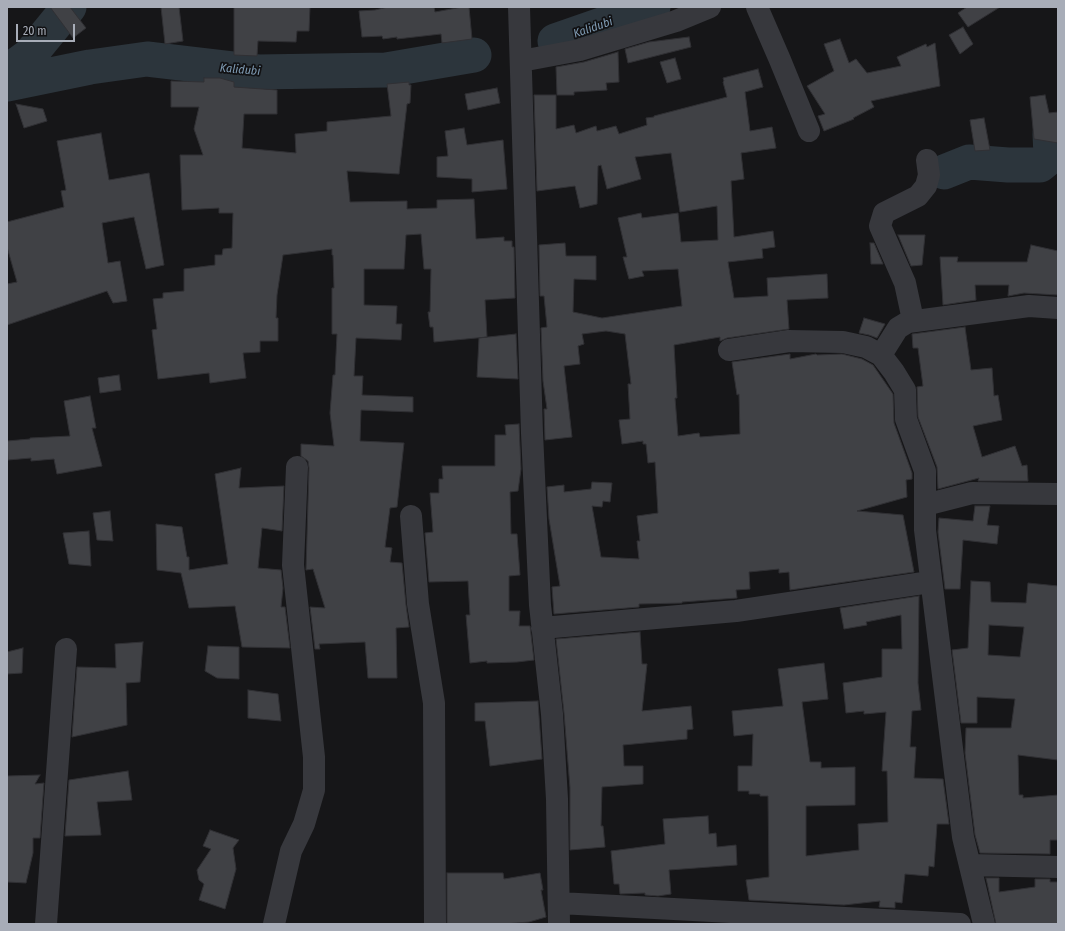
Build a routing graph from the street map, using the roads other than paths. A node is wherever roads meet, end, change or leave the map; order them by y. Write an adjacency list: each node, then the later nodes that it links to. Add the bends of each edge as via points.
1 (519, 7): 4 (street)
2 (710, 7): 4 (street, via 676,21 580,50)
3 (757, 7): 5 (street)
4 (521, 61): 16 (street, via 532,433)
5 (809, 131)
6 (927, 160): 8 (street, via 929,175 926,186 918,196 884,214 880,226 905,282)
7 (1058, 308): 8 (street, via 1029,306)
8 (913, 320): 10 (street, via 898,328)
9 (729, 350): 10 (street, via 789,341 843,342 866,347)
10 (881, 355): 13 (street, via 905,390 906,419 925,472)
11 (297, 467): 22 (street, via 293,565 314,757 314,790 304,824 291,851)
12 (1058, 494): 13 (street, via 972,494)
13 (925, 505): 15 (street)
14 (411, 516): 23 (street, via 418,604 434,703)
15 (930, 582): 16 (street, via 736,611); 18 (street, via 963,837)
16 (542, 628): 20 (street, via 552,714 557,799)
17 (66, 650): 21 (street)
18 (970, 865): 19 (street); 25 (street)
19 (1058, 867)
20 (559, 914): 24 (street)
21 (46, 924)
22 (274, 924)
23 (435, 924)
24 (960, 924)
25 (984, 924)

